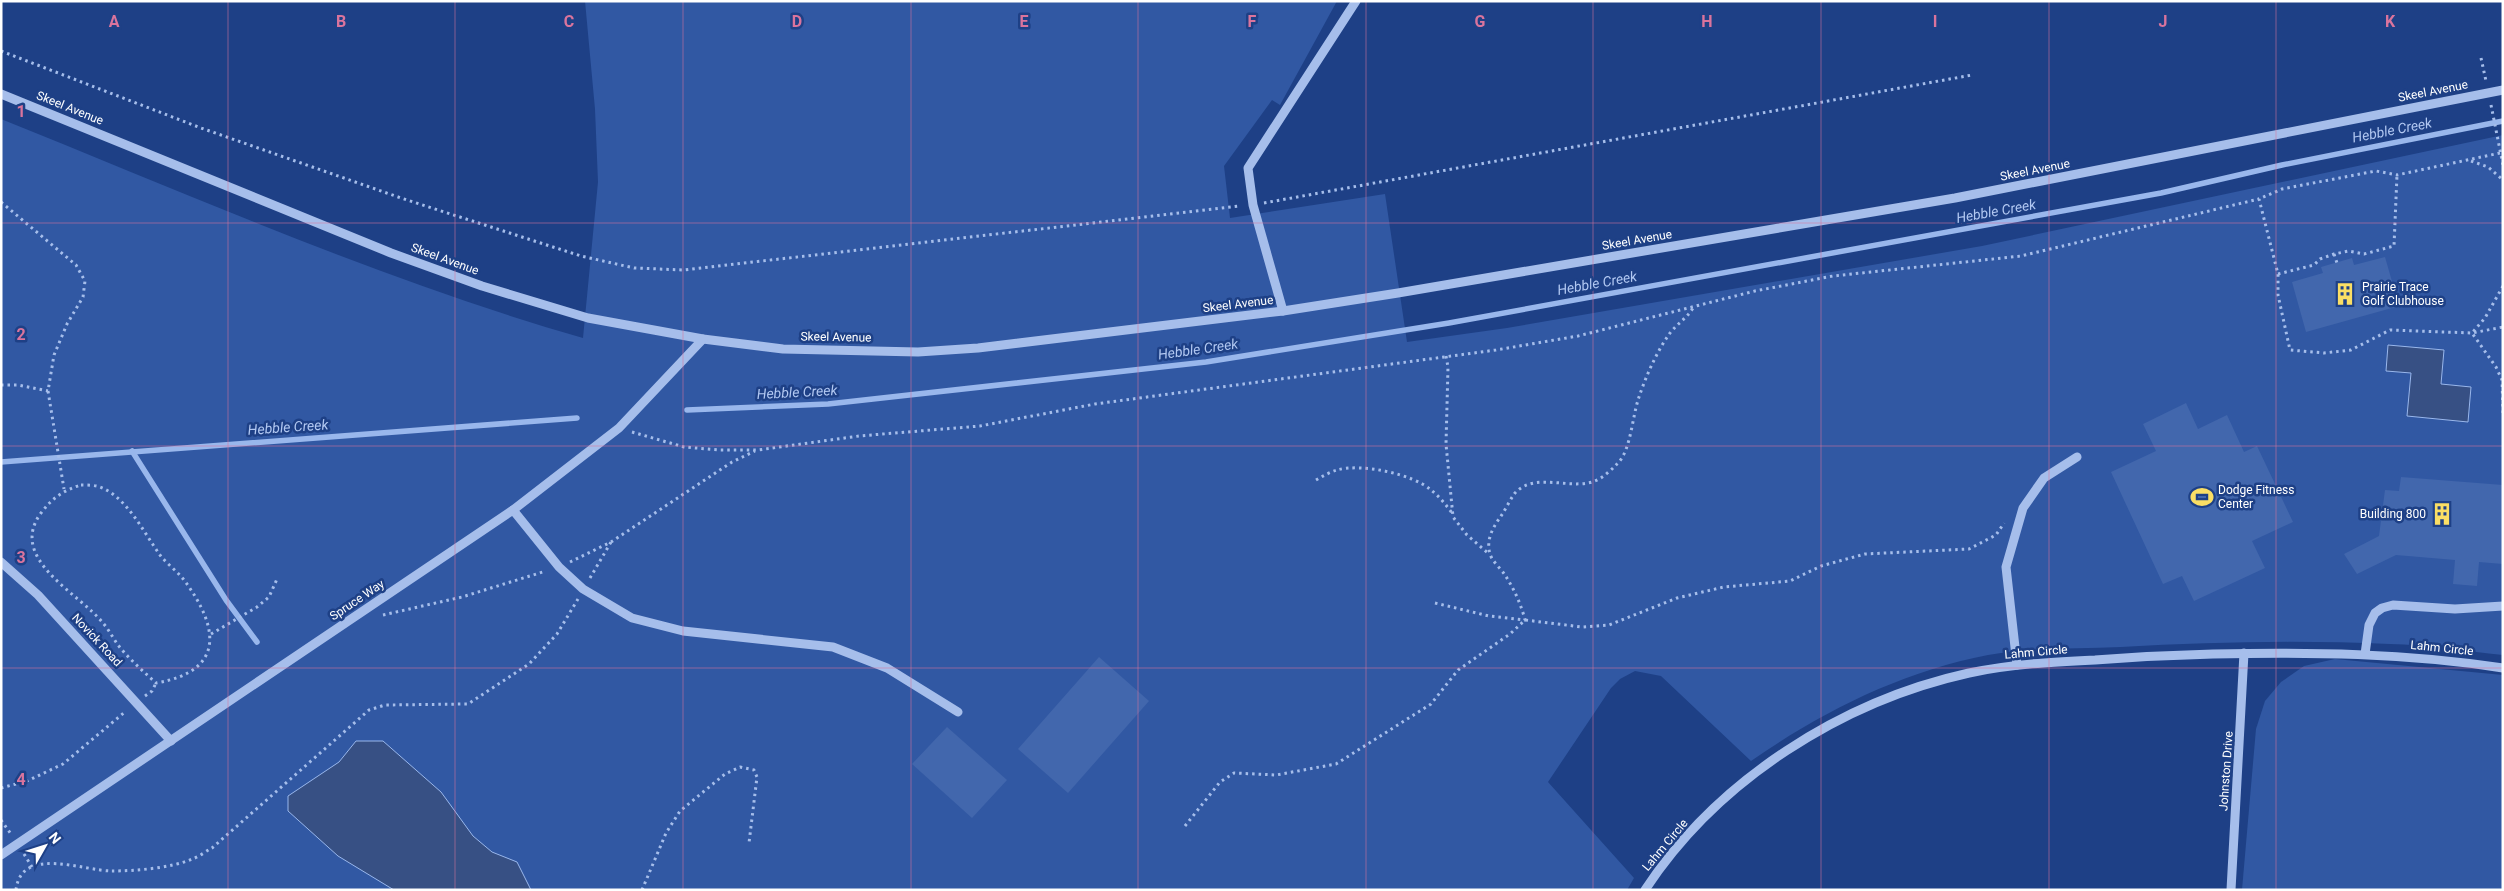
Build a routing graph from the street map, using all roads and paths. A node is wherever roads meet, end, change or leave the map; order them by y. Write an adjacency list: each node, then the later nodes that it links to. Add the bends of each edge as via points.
1 (1356, 1): 14 (street, via 1248,168)
2 (1, 51): 14 (path, via 201,128 401,198 581,256 634,268 684,270)
3 (1972, 75): 14 (path)
4 (2503, 90): 20 (street, Skeel Avenue, via 1955,198)
5 (1, 94): 23 (street, Skeel Avenue, via 391,253 482,286 588,318)
6 (2493, 114): 7 (path)
7 (2500, 153): 8 (path); 9 (path)
8 (2468, 160): 10 (path); 11 (path, via 2488,167)
9 (2503, 165)
10 (2396, 176): 12 (path, via 2376,171 2282,189); 15 (path, via 2394,246 2364,254 2349,251)
11 (2503, 180)
12 (2259, 199): 17 (path); 19 (path, via 2021,256 1832,276)
13 (1, 202): 27 (path, via 76,264 86,281 83,298 54,355)
14 (1253, 205): 20 (street)
15 (2334, 254): 16 (path); 17 (path, via 2314,265)
16 (2336, 263)
17 (2278, 274): 22 (path, via 2278,295 2290,350 2324,353 2350,350 2390,330)
18 (2503, 286): 22 (path, via 2485,318)
19 (1694, 307): 24 (path, via 1578,336); 37 (path, via 1670,333 1653,364 1632,418 1623,457 1599,480 1533,484 1516,492 1489,535)
20 (1283, 311): 23 (street, Skeel Avenue, via 978,348 918,352 783,348)
21 (2503, 326): 22 (path)
22 (2472, 333): 25 (path)
23 (703, 339): 29 (street, Spruce Way)
24 (1446, 356): 29 (path, via 1095,404 980,426 859,436 758,450 684,447); 34 (path, via 1446,444)
25 (2502, 379): 28 (path)
26 (1, 385): 27 (path)
27 (48, 391): 32 (path)
28 (2503, 414)
29 (619, 428): 33 (street, Spruce Way)
30 (2077, 457): 47 (street, via 2044,478 2022,508 2006,567)
31 (1316, 480): 34 (path, via 1336,470 1350,468 1400,476 1431,490)
32 (64, 489): 44 (path, via 81,485 100,487 118,498 162,557 184,580 205,614); 49 (path, via 33,524 34,547 46,571 103,622 118,646)
33 (513, 510): 40 (street, via 559,567); 52 (street, Spruce Way)
34 (1453, 514): 37 (path, via 1467,535)
35 (2006, 519): 43 (path, via 1996,535 1969,549 1865,554 1821,566 1790,582 1724,587 1677,598 1609,625 1582,627)
36 (611, 542): 40 (path)
37 (1490, 555): 43 (path, via 1516,594)
38 (1, 562): 50 (street, Novick Road, via 38,594)
39 (277, 579): 44 (path, via 269,597)
40 (583, 589): 51 (street, via 632,618 683,631 833,647 887,668); 57 (path, via 557,634 529,664 468,704 385,705 369,710 212,848 192,860 111,871 68,864 42,864 26,869 17,880)
41 (1435, 603): 43 (path, via 1489,616)
42 (2503, 606): 46 (street, via 2455,610 2393,605 2382,608 2375,613 2369,625)
43 (1525, 620): 54 (path, via 1458,670 1431,704 1336,764 1276,775 1234,774 1220,782)
44 (211, 634): 49 (path, via 208,654 194,669 170,681)
45 (2244, 653): 46 (street, Lahm Circle); 47 (street, Lahm Circle); 60 (street, Johnston Drive)
46 (2365, 654): 48 (street, Lahm Circle, via 2414,656)
47 (2018, 665): 59 (street, Lahm Circle, via 1970,673 1900,693 1829,726 1793,747 1736,790 1702,822)
48 (2503, 668)
49 (156, 683): 50 (path, via 152,691)
50 (137, 702): 52 (street, Novick Road); 53 (path, via 63,764 27,782)
51 (958, 712)
52 (171, 741): 56 (street, Spruce Way)
53 (1, 788)
54 (1185, 826)
55 (749, 843): 58 (path, via 757,777 754,770 740,767 725,774 680,811 666,833)
56 (1, 855)
57 (16, 890)
58 (642, 890)
59 (1645, 890)
60 (2231, 890)

